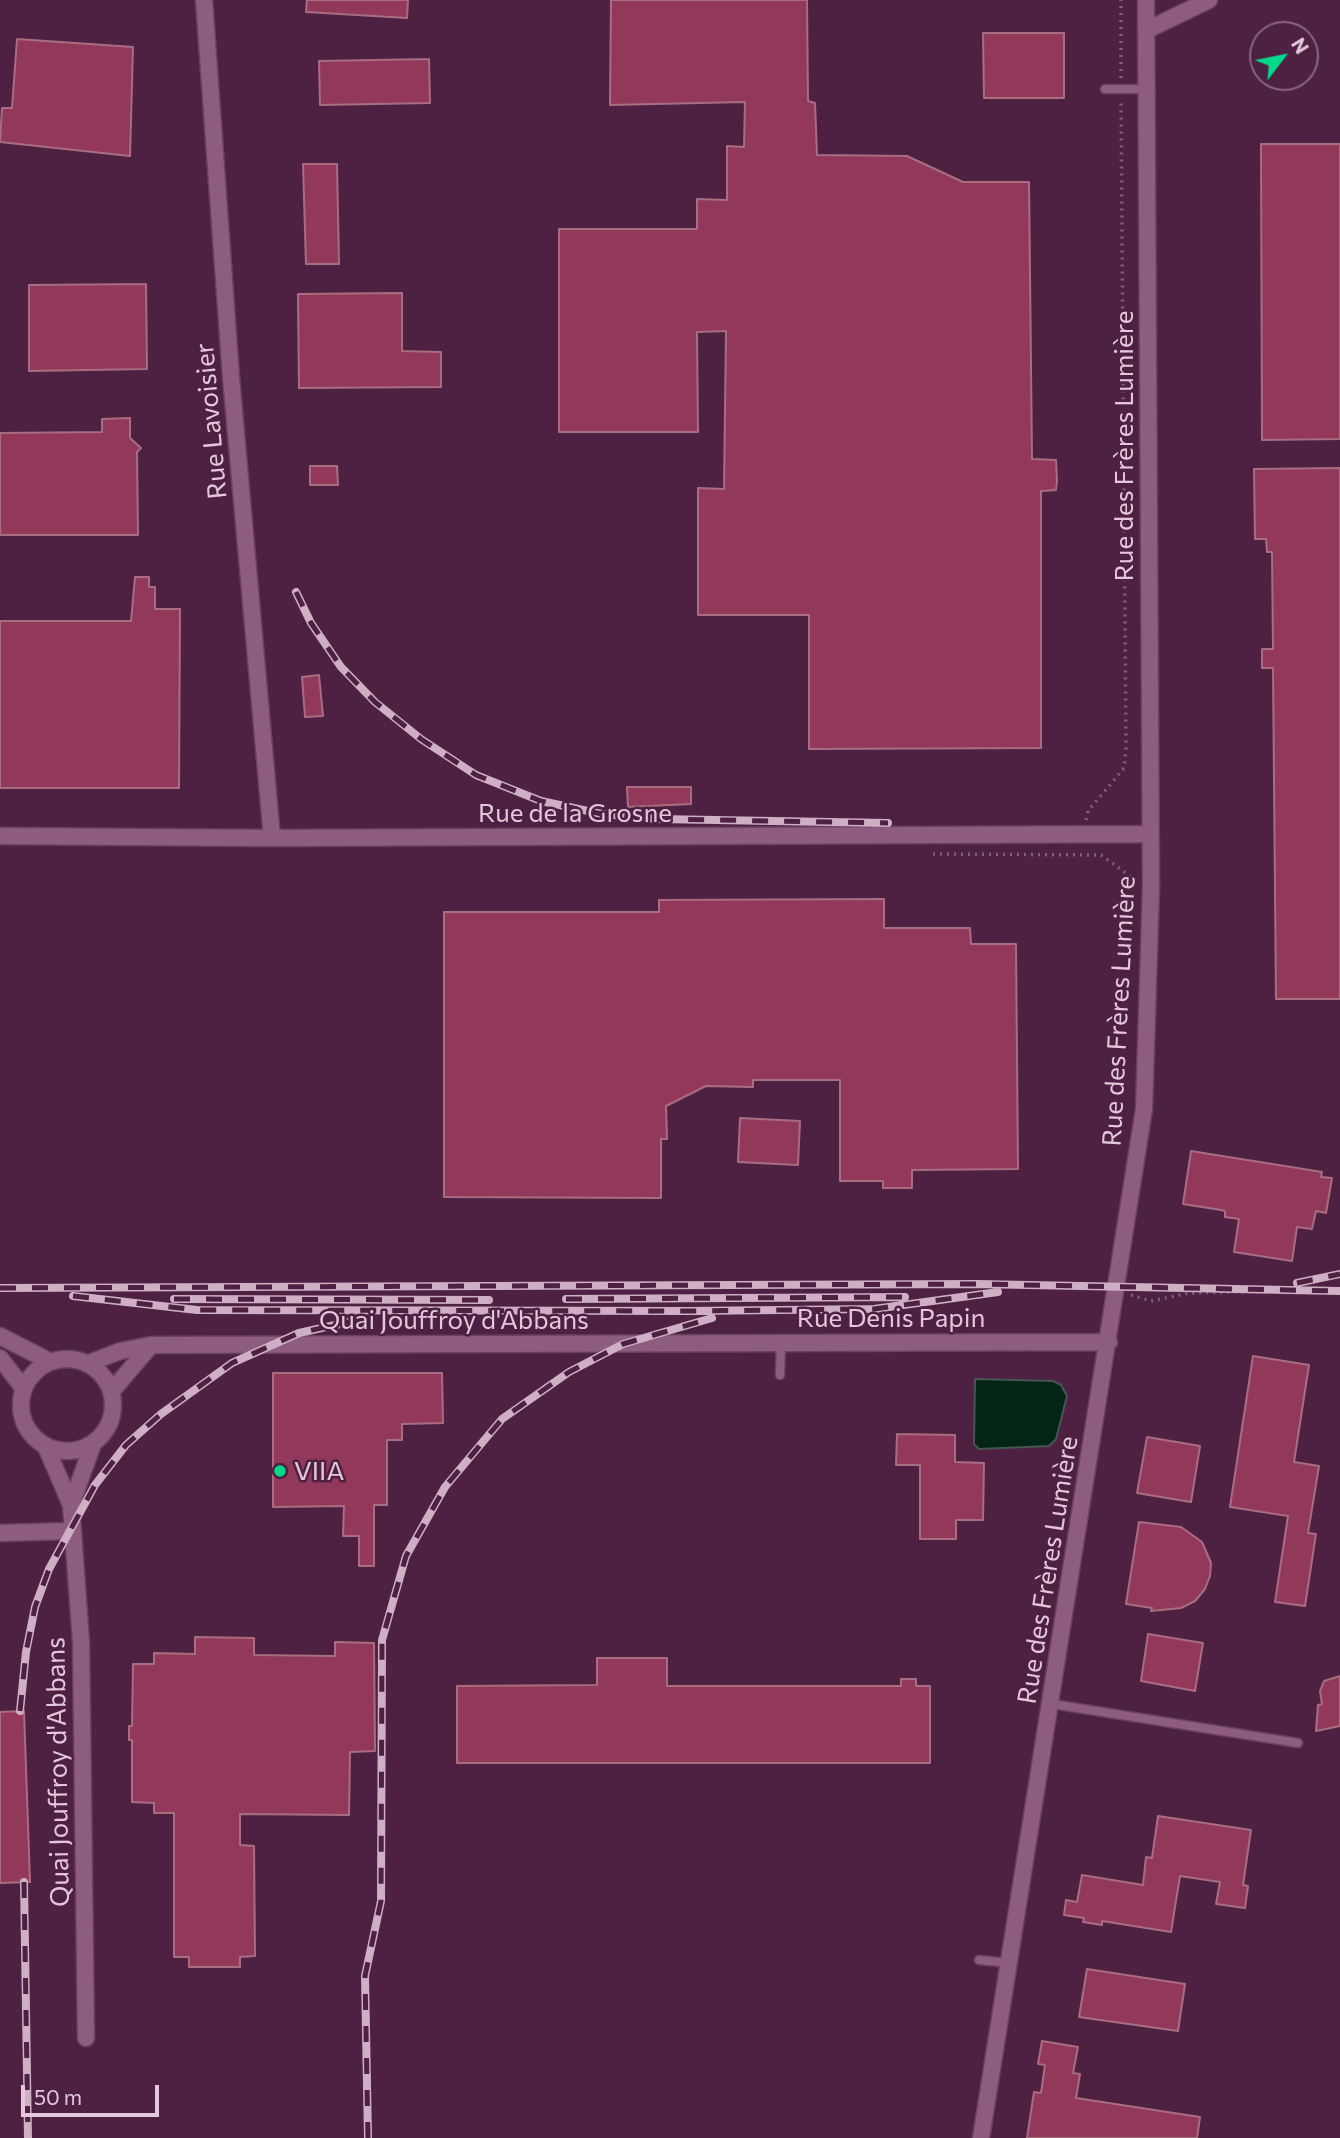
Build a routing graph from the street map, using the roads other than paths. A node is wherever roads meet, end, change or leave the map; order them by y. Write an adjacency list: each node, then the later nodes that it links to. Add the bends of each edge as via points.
1 (204, 0): 9 (street, Rue Lavoisier, via 231,377)
2 (1146, 0): 4 (street, Rue des Frères Lumière)
3 (1209, 0): 4 (street)
4 (1147, 30): 6 (street, Rue des Frères Lumière)
5 (1105, 89): 6 (lane)
6 (1147, 89): 7 (street, Rue des Frères Lumière)
7 (1149, 834): 9 (street, Rue de la Grosne); 11 (street, Rue des Frères Lumière, via 1144,1109)
8 (0, 835): 9 (street, Rue de la Grosne)
9 (272, 838)
10 (0, 1336): 16 (street)
11 (1108, 1342): 12 (street, Rue Denis Papin); 26 (street, Rue des Frères Lumière)
12 (781, 1343): 13 (street, Rue Denis Papin); 18 (lane)
13 (673, 1344): 14 (street, Quai Jouffroy d'Abbans)
14 (151, 1345): 17 (street, Quai Jouffroy d'Abbans); 20 (street)
15 (0, 1358): 19 (street)
16 (51, 1362): 17 (street); 19 (street, via 39,1368)
17 (87, 1364): 20 (street)
18 (780, 1375)
19 (24, 1389): 22 (street, via 21,1402 27,1428)
20 (111, 1392): 21 (street, via 110,1421)
21 (93, 1444): 22 (street, via 70,1451); 23 (street, Quai Jouffroy d'Abbans)
22 (46, 1447): 23 (street, Quai Jouffroy d'Abbans)
23 (71, 1505): 24 (street, Quai Jouffroy d'Abbans)
24 (70, 1531): 25 (street); 30 (street, Quai Jouffroy d'Abbans, via 81,1642)
25 (0, 1533)
26 (1052, 1704): 27 (lane); 29 (street, Rue des Frères Lumière)
27 (1298, 1743)
28 (979, 1960): 29 (lane)
29 (1010, 1963): 31 (street, Rue des Frères Lumière)
30 (86, 2038)
31 (981, 2138)

